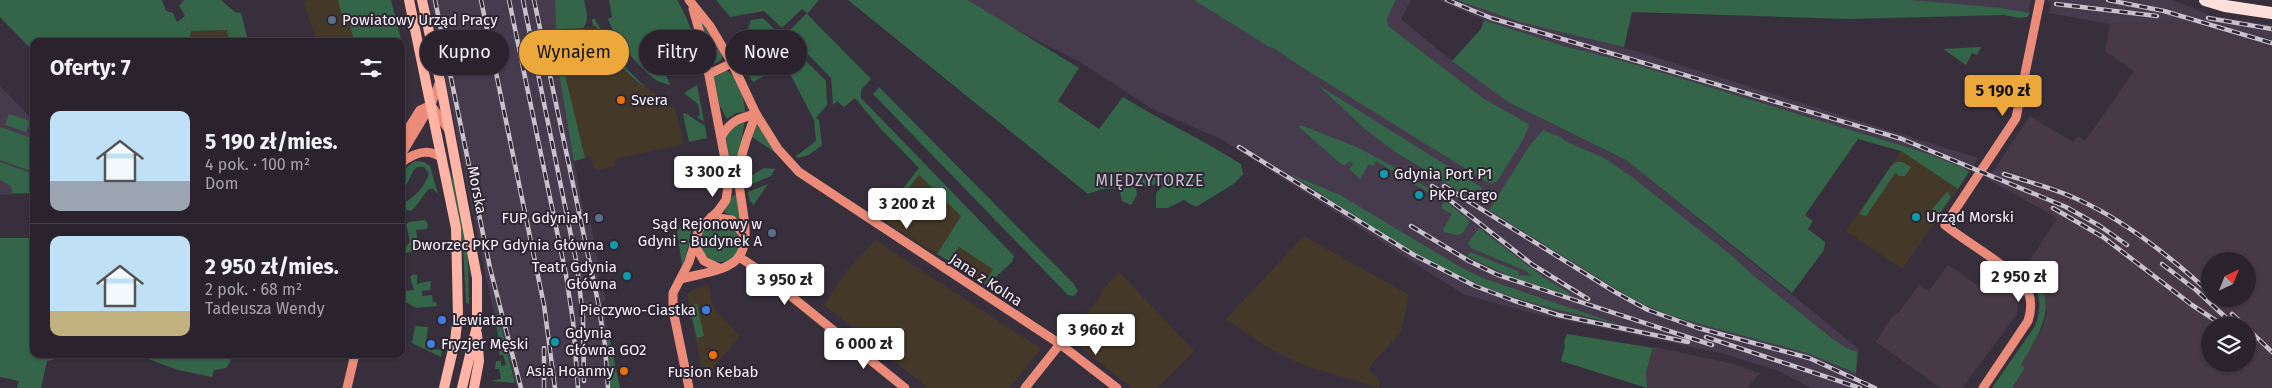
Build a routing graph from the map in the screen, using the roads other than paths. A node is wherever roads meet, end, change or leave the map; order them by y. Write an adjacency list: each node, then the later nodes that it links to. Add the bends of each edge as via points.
1 (409, 0): 12 (main road, Morska)
2 (422, 0): 11 (main road, Morska)
3 (2040, 0): 39 (street, via 2016,118 1945,225 2013,274 2030,296 2028,321)
4 (2205, 0): 6 (highway)
5 (690, 2): 7 (street); 8 (street, Jana z Kolna)
6 (2272, 13)
7 (699, 30)
8 (726, 53)
9 (709, 75): 16 (street)
10 (738, 75): 13 (street, Jana z Kolna)
11 (440, 81): 12 (street); 14 (main road, Morska)
12 (431, 105): 14 (street); 15 (street, via 420,110); 17 (street); 18 (main road, Morska)
13 (756, 114): 16 (street, via 737,118); 21 (street, via 739,170); 27 (street, Jana z Kolna, via 778,149 807,180)
14 (450, 131): 26 (main road, Morska, via 475,259)
15 (405, 134)
16 (721, 137): 20 (street, via 729,180 728,194 723,205)
17 (405, 148)
18 (442, 158): 19 (street, via 422,152); 29 (main road, Morska, via 456,228 458,294)
19 (405, 160)
20 (711, 217): 21 (street, via 732,220); 22 (street, via 699,229)
21 (744, 235): 23 (street)
22 (694, 244): 24 (street, via 704,261); 25 (street)
23 (739, 257): 24 (street); 36 (street)
24 (719, 268): 25 (street)
25 (681, 279): 35 (street, via 672,302)
26 (477, 326): 33 (main road, Morska); 34 (main road, via 478,361)
27 (1060, 344): 37 (street); 38 (street, Jana z Kolna)
28 (354, 358): 30 (street)
29 (450, 366): 31 (main road, Morska); 32 (main road)
30 (347, 388)
31 (444, 388)
32 (448, 388)
33 (462, 388)
34 (474, 388)
35 (690, 388)
36 (905, 388)
37 (1025, 388)
38 (1117, 388)
39 (1983, 388)

